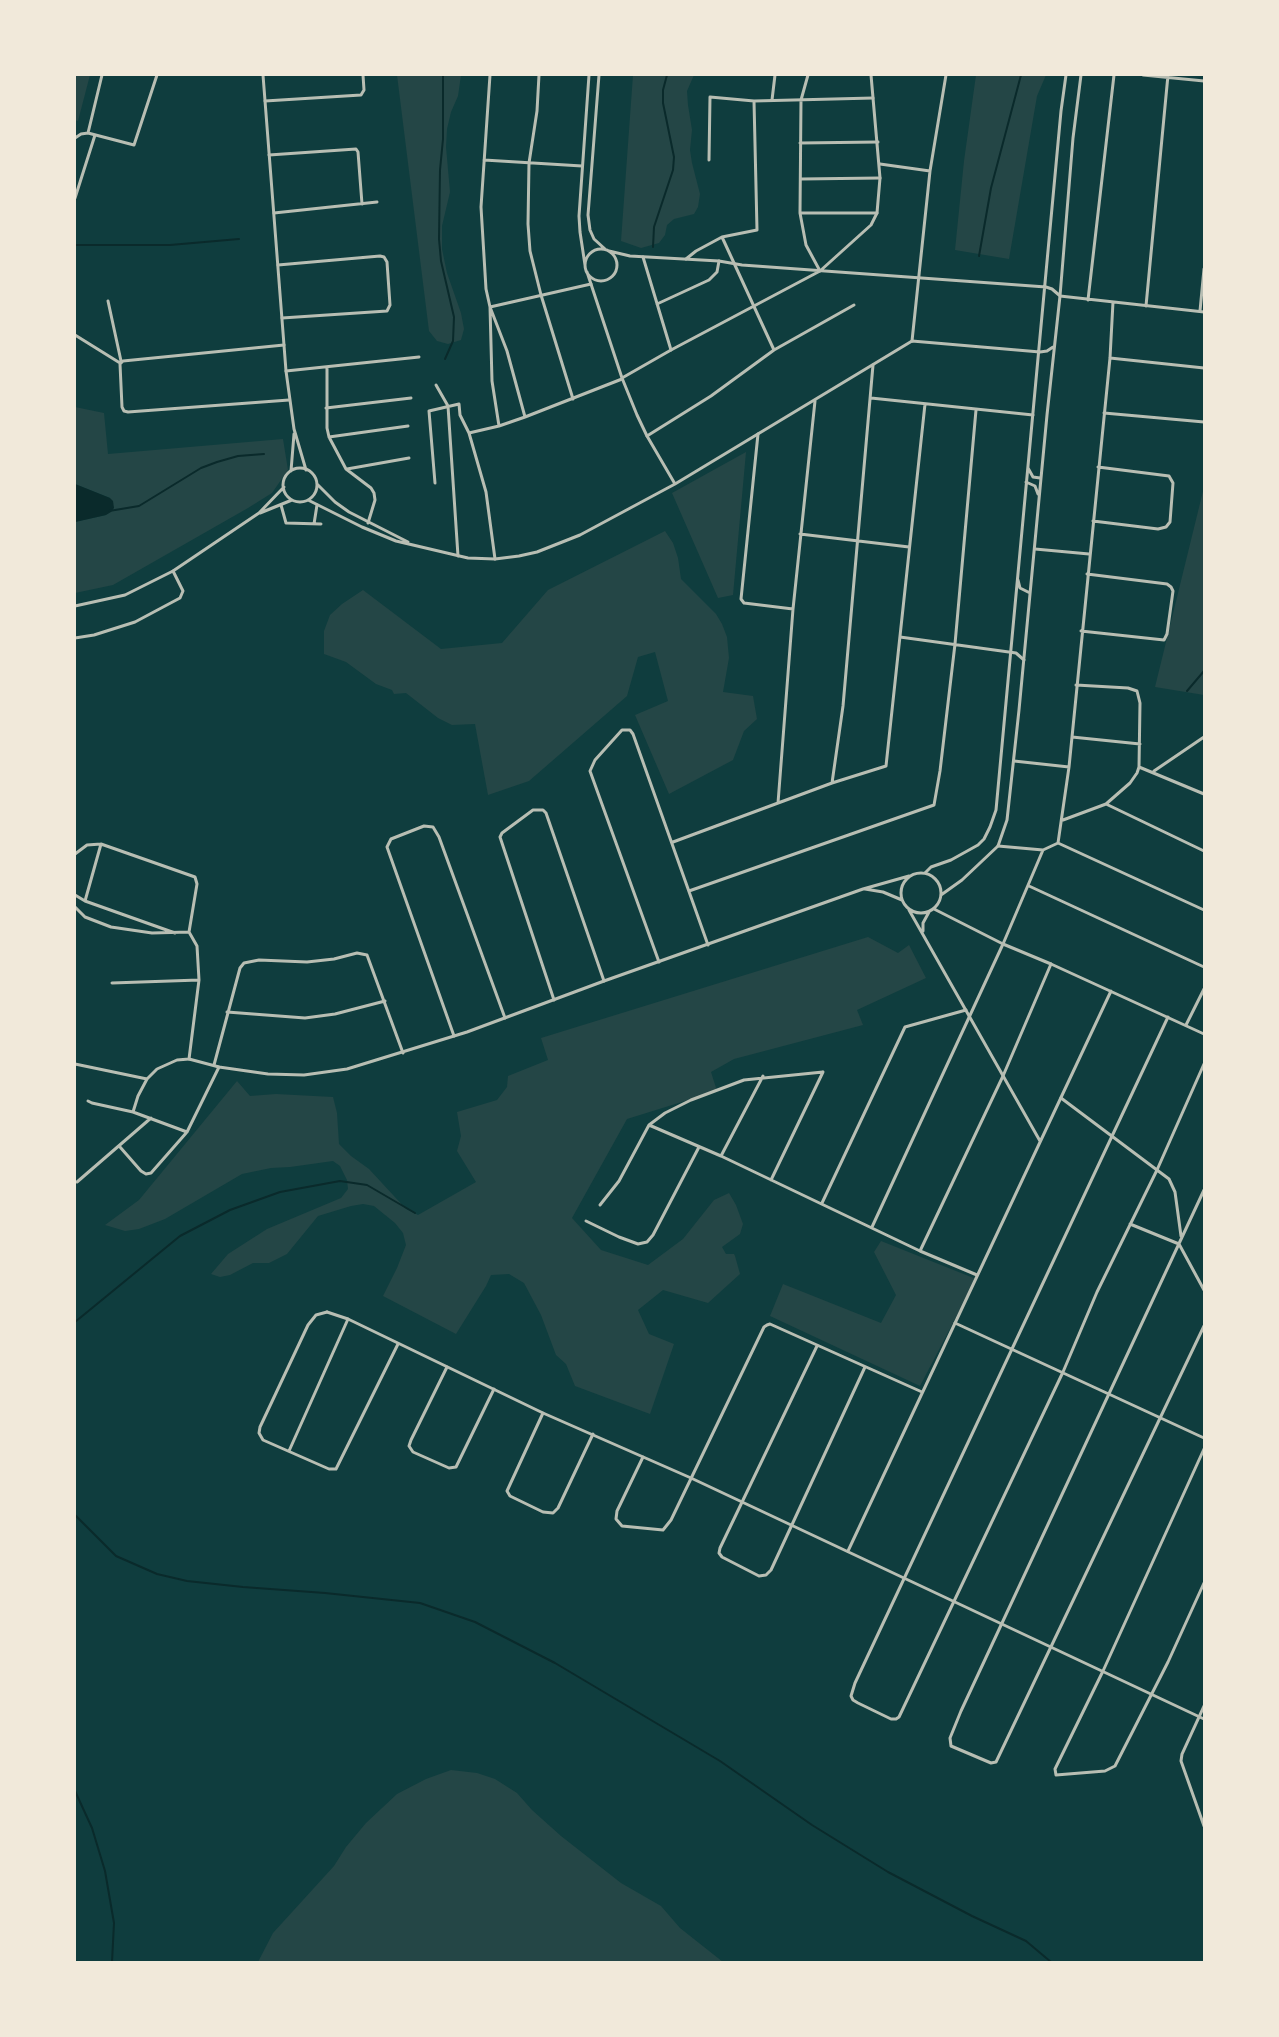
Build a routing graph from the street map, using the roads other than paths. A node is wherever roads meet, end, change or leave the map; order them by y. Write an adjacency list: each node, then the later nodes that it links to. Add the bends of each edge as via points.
1 (102, 75): 24 (street)
2 (157, 75): 25 (street, via 134,145)
3 (263, 75): 22 (street)
4 (363, 75): 22 (street, via 361,94)
5 (490, 75): 30 (street)
6 (539, 75): 32 (street)
7 (589, 75): 34 (street)
8 (599, 75): 45 (street, via 588,215 594,239)
9 (775, 75): 20 (street)
10 (808, 75): 21 (street)
11 (871, 75): 19 (street)
12 (946, 75): 35 (street)
13 (1066, 75): 57 (street)
14 (1081, 75): 59 (street)
15 (1114, 75): 60 (street)
16 (1143, 75): 17 (street)
17 (1168, 76): 18 (street); 66 (street)
18 (1204, 81)
19 (874, 98): 21 (street); 27 (street)
20 (772, 100): 21 (street); 23 (street)
21 (801, 100): 28 (street)
22 (265, 101): 29 (street)
23 (754, 101): 31 (street, via 710,97); 44 (street, via 757,230)
24 (88, 133): 25 (street); 26 (street)
25 (95, 135): 38 (street)
26 (75, 138)
27 (878, 142): 28 (street); 33 (street)
28 (800, 143): 37 (street)
29 (269, 154): 40 (street, via 356,150); 41 (street)
30 (484, 160): 32 (street); 67 (street, via 481,207)
31 (709, 160)
32 (529, 163): 34 (street); 58 (street, via 530,251)
33 (879, 164): 35 (street); 36 (street)
34 (582, 166): 51 (street, via 580,232)
35 (930, 171): 55 (street)
36 (880, 177): 37 (street); 43 (street)
37 (801, 179): 42 (street)
38 (75, 198)
39 (377, 202): 40 (street)
40 (362, 204): 41 (street)
41 (274, 213): 50 (street)
42 (800, 213): 43 (street); 53 (street, via 806,245)
43 (877, 213): 53 (street, via 871,225)
44 (722, 237): 47 (street); 49 (street)
45 (607, 250): 46 (street); 51 (street, via 593,251); 54 (street, via 616,260 613,276 597,280)
46 (643, 257): 47 (street); 63 (street)
47 (686, 259): 48 (street)
48 (718, 261): 49 (street); 63 (street, via 717,272 710,280)
49 (734, 263): 53 (street); 64 (street)
50 (278, 265): 69 (street); 69 (street, via 378,256 387,262 389,310)
51 (585, 265): 54 (street)
52 (1204, 269): 68 (street)
53 (819, 271): 55 (street); 64 (street)
54 (587, 272): 56 (street)
55 (919, 278): 57 (street); 71 (street)
56 (591, 284): 58 (street); 84 (street)
57 (1046, 287): 59 (street); 76 (street)
58 (541, 295): 67 (street); 88 (street)
59 (1060, 296): 60 (street); 73 (street)
60 (1088, 300): 62 (street)
61 (108, 301): 79 (street)
62 (1113, 302): 66 (street); 78 (street)
63 (657, 304): 74 (street)
64 (753, 305): 74 (street); 75 (street)
65 (854, 305): 75 (street)
66 (1146, 306): 68 (street)
67 (490, 307): 97 (street); 100 (street, via 492,381)
68 (1202, 311)
69 (282, 318): 72 (street)
70 (75, 335): 79 (street)
71 (912, 341): 76 (street); 80 (street)
72 (284, 345): 79 (street); 83 (street)
73 (1054, 345): 76 (street); 112 (street)
74 (671, 350): 84 (street)
75 (774, 350): 104 (street, via 711,396)
76 (1040, 352): 96 (street)
77 (419, 357): 81 (street)
78 (1110, 358): 82 (street); 95 (street)
79 (121, 362): 89 (street, via 124,411)
80 (873, 365): 87 (street); 90 (street)
81 (327, 367): 83 (street); 93 (street)
82 (1204, 368)
83 (286, 371): 89 (street)
84 (622, 378): 88 (street); 104 (street)
85 (436, 385): 92 (street)
86 (411, 398): 93 (street)
87 (871, 398): 91 (street); 129 (street)
88 (573, 399): 97 (street)
89 (289, 400): 101 (street)
90 (815, 401): 103 (street); 128 (street)
91 (926, 404): 94 (street); 131 (street)
92 (448, 406): 102 (street, via 459,404); 114 (street, via 429,411); 134 (street)
93 (326, 408): 105 (street)
94 (976, 410): 96 (street); 145 (street)
95 (1104, 413): 98 (street); 108 (street)
96 (1033, 415): 107 (street)
97 (525, 417): 100 (street)
98 (1204, 423)
99 (408, 426): 105 (street)
100 (499, 426): 102 (street)
101 (294, 429): 110 (street); 111 (street)
102 (468, 433): 135 (street, via 486,492)
103 (758, 434): 116 (street); 141 (street, via 741,594 744,603)
104 (646, 436): 116 (street)
105 (329, 437): 109 (street)
106 (409, 458): 109 (street)
107 (1028, 466): 112 (street, via 1033,477); 113 (street)
108 (1098, 467): 124 (street); 124 (street, via 1167,474 1173,483 1170,522 1158,529)
109 (347, 469): 125 (street, via 374,493)
110 (306, 470): 111 (street); 115 (street)
111 (291, 471): 117 (street)
112 (1040, 478): 118 (street)
113 (1026, 482): 118 (street, via 1035,486); 138 (street)
114 (435, 483)
115 (317, 484): 120 (street); 125 (street, via 335,502)
116 (675, 484): 135 (street, via 570,539 537,552)
117 (284, 487): 119 (street); 123 (street)
118 (1039, 499): 132 (street)
119 (292, 500): 120 (street); 121 (street)
120 (308, 500): 122 (street)
121 (281, 504): 123 (street); 126 (street, via 286,522)
122 (317, 505): 126 (street); 130 (street, via 382,536)
123 (259, 513): 136 (street)
124 (1093, 521): 133 (street)
125 (368, 523): 130 (street)
126 (314, 524): 127 (street)
127 (321, 524)
128 (800, 534): 129 (street); 141 (street)
129 (857, 541): 131 (street); 156 (street, via 843,706)
130 (413, 545): 134 (street)
131 (909, 547): 143 (street)
132 (1035, 549): 133 (street); 139 (street)
133 (1089, 554): 137 (street)
134 (458, 556): 135 (street)
135 (495, 559)
136 (173, 571): 140 (street, via 125,595); 144 (street, via 183,591 180,598 135,622)
137 (1087, 574): 142 (street); 142 (street, via 1167,584 1173,591 1165,639)
138 (1017, 578): 139 (street, via 1020,588); 146 (street)
139 (1030, 593): 147 (street)
140 (75, 606)
141 (793, 609): 158 (street)
142 (1081, 631): 148 (street)
143 (900, 637): 145 (street); 156 (street, via 886,766)
144 (75, 638)
145 (955, 644): 146 (street); 172 (street, via 934,805)
146 (1011, 652): 147 (street); 168 (street, via 996,810 990,827 978,845)
147 (1024, 660): 152 (street)
148 (1076, 685): 149 (street); 151 (street, via 1137,691)
149 (1072, 737): 151 (street); 154 (street)
150 (1204, 738): 155 (street)
151 (1140, 744): 153 (street)
152 (1014, 761): 154 (street); 164 (street, via 1007,819)
153 (1139, 766): 155 (street); 159 (street, via 1130,783)
154 (1069, 767): 160 (street)
155 (1154, 771): 157 (street)
156 (832, 783): 158 (street)
157 (1204, 794)
158 (778, 803): 161 (street)
159 (1106, 804): 160 (street); 166 (street)
160 (1063, 820): 162 (street)
161 (672, 842): 172 (street); 186 (street, via 631,731 619,732 591,765 590,773)
162 (1058, 843): 165 (street); 180 (street)
163 (101, 844): 167 (street, via 87,845); 176 (street); 181 (street, via 195,877 197,888)
164 (998, 846): 165 (street); 174 (street)
165 (1043, 850): 170 (street)
166 (1204, 851)
167 (75, 854)
168 (925, 873): 169 (street); 174 (street, via 936,878)
169 (909, 876): 171 (street); 175 (street, via 901,887)
170 (1028, 885): 184 (street); 188 (street)
171 (863, 889): 175 (street); 185 (street)
172 (689, 891): 185 (street)
173 (75, 895): 176 (street)
174 (941, 895): 179 (street)
175 (902, 900): 178 (street)
176 (85, 901): 182 (street)
177 (75, 907): 182 (street, via 85,916 111,927)
178 (909, 910): 179 (street); 183 (street)
179 (932, 910): 183 (street, via 923,923); 184 (street)
180 (1204, 910)
181 (189, 932): 182 (street); 189 (street, via 197,946)
182 (175, 933)
183 (922, 933): 196 (street)
184 (1003, 944): 187 (street); 198 (street)
185 (708, 945): 186 (street)
186 (658, 962): 190 (street)
187 (1050, 964): 193 (street); 211 (street)
188 (1204, 967)
189 (199, 980): 191 (street); 205 (street)
190 (604, 981): 194 (street); 194 (street, via 546,813 533,810 500,837)
191 (112, 983)
192 (1204, 989): 201 (street)
193 (1111, 991): 199 (street); 213 (street)
194 (554, 1000): 200 (street)
195 (385, 1001): 197 (street, via 305,1018); 197 (street, via 367,955 357,953 307,962 244,963); 204 (street)
196 (966, 1010): 198 (street); 228 (street, via 905,1027)
197 (227, 1012): 208 (street)
198 (970, 1017): 211 (street); 232 (street)
199 (1168, 1017): 201 (street); 219 (street)
200 (504, 1018): 203 (street); 203 (street, via 439,837 433,827 424,826 391,839 387,847)
201 (1186, 1025): 202 (street)
202 (1204, 1034)
203 (454, 1036): 204 (street)
204 (403, 1053): 209 (street, via 347,1070 304,1075)
205 (189, 1059): 208 (street); 212 (street, via 157,1069)
206 (75, 1064): 212 (street)
207 (1204, 1064): 224 (street)
208 (214, 1065): 209 (street)
209 (219, 1067): 218 (street)
210 (763, 1076): 217 (street, via 691,1100); 223 (street); 225 (street, via 823,1072)
211 (1003, 1076): 220 (street); 235 (street)
212 (147, 1079): 215 (street)
213 (1061, 1098): 219 (street); 220 (street)
214 (88, 1101): 215 (street)
215 (133, 1112): 216 (street)
216 (151, 1119): 218 (street); 221 (street)
217 (649, 1125): 222 (street); 229 (street, via 619,1181)
218 (187, 1132): 221 (street, via 151,1173 141,1171)
219 (1112, 1137): 224 (street); 243 (street)
220 (1040, 1141): 236 (street)
221 (120, 1147): 226 (street)
222 (699, 1147): 223 (street); 230 (street, via 646,1242 638,1244)
223 (721, 1156): 225 (street)
224 (1157, 1170): 231 (street); 233 (street, via 1174,1189)
225 (771, 1180): 228 (street)
226 (77, 1182)
227 (1204, 1190): 233 (street)
228 (822, 1203): 232 (street)
229 (600, 1205)
230 (586, 1221)
231 (1130, 1224): 234 (street); 246 (street)
232 (872, 1227): 235 (street)
233 (1181, 1238): 234 (street)
234 (1179, 1244): 237 (street); 249 (street)
235 (920, 1251): 236 (street)
236 (977, 1275): 239 (street)
237 (1204, 1290)
238 (348, 1319): 241 (street); 255 (street); 255 (street, via 327,1312 316,1315 260,1427 263,1440)
239 (955, 1322): 243 (street); 248 (street)
240 (1204, 1326): 251 (street)
241 (398, 1344): 244 (street); 255 (street, via 339,1466 329,1469)
242 (817, 1346): 245 (street); 257 (street, via 770,1324 764,1327); 258 (street)
243 (1012, 1348): 246 (street); 261 (street)
244 (447, 1367): 247 (street); 247 (street, via 411,1440 413,1452 453,1469 457,1466)
245 (865, 1367): 248 (street); 259 (street)
246 (1063, 1372): 249 (street); 263 (street)
247 (494, 1389): 250 (street)
248 (922, 1392): 260 (street)
249 (1110, 1395): 251 (street); 264 (street)
250 (543, 1413): 252 (street); 252 (street, via 508,1489 510,1496 543,1512 553,1513 558,1508)
251 (1161, 1418): 253 (street); 265 (street)
252 (593, 1434): 256 (street)
253 (1204, 1438)
254 (1204, 1449): 266 (street)
255 (289, 1451)
256 (643, 1457): 257 (street); 257 (street, via 617,1511 616,1519 622,1526 661,1531 668,1526)
257 (691, 1478): 258 (street)
258 (742, 1502): 259 (street); 259 (street, via 722,1542 720,1555 759,1576 766,1575)
259 (792, 1527): 260 (street)
260 (848, 1552): 261 (street)
261 (903, 1578): 263 (street); 263 (street, via 851,1698 891,1719 898,1718)
262 (1204, 1583): 267 (street)
263 (953, 1601): 264 (street)
264 (1002, 1625): 265 (street); 265 (street, via 961,1711 950,1738 951,1746 991,1764 996,1762)
265 (1052, 1648): 266 (street)
266 (1103, 1671): 267 (street); 267 (street, via 1055,1769 1058,1776 1113,1768)
267 (1151, 1693): 269 (street)
268 (1204, 1706): 269 (street)
269 (1199, 1717): 270 (street); 271 (street, via 1182,1754 1182,1765)
270 (1204, 1719)
271 (1204, 1826)

